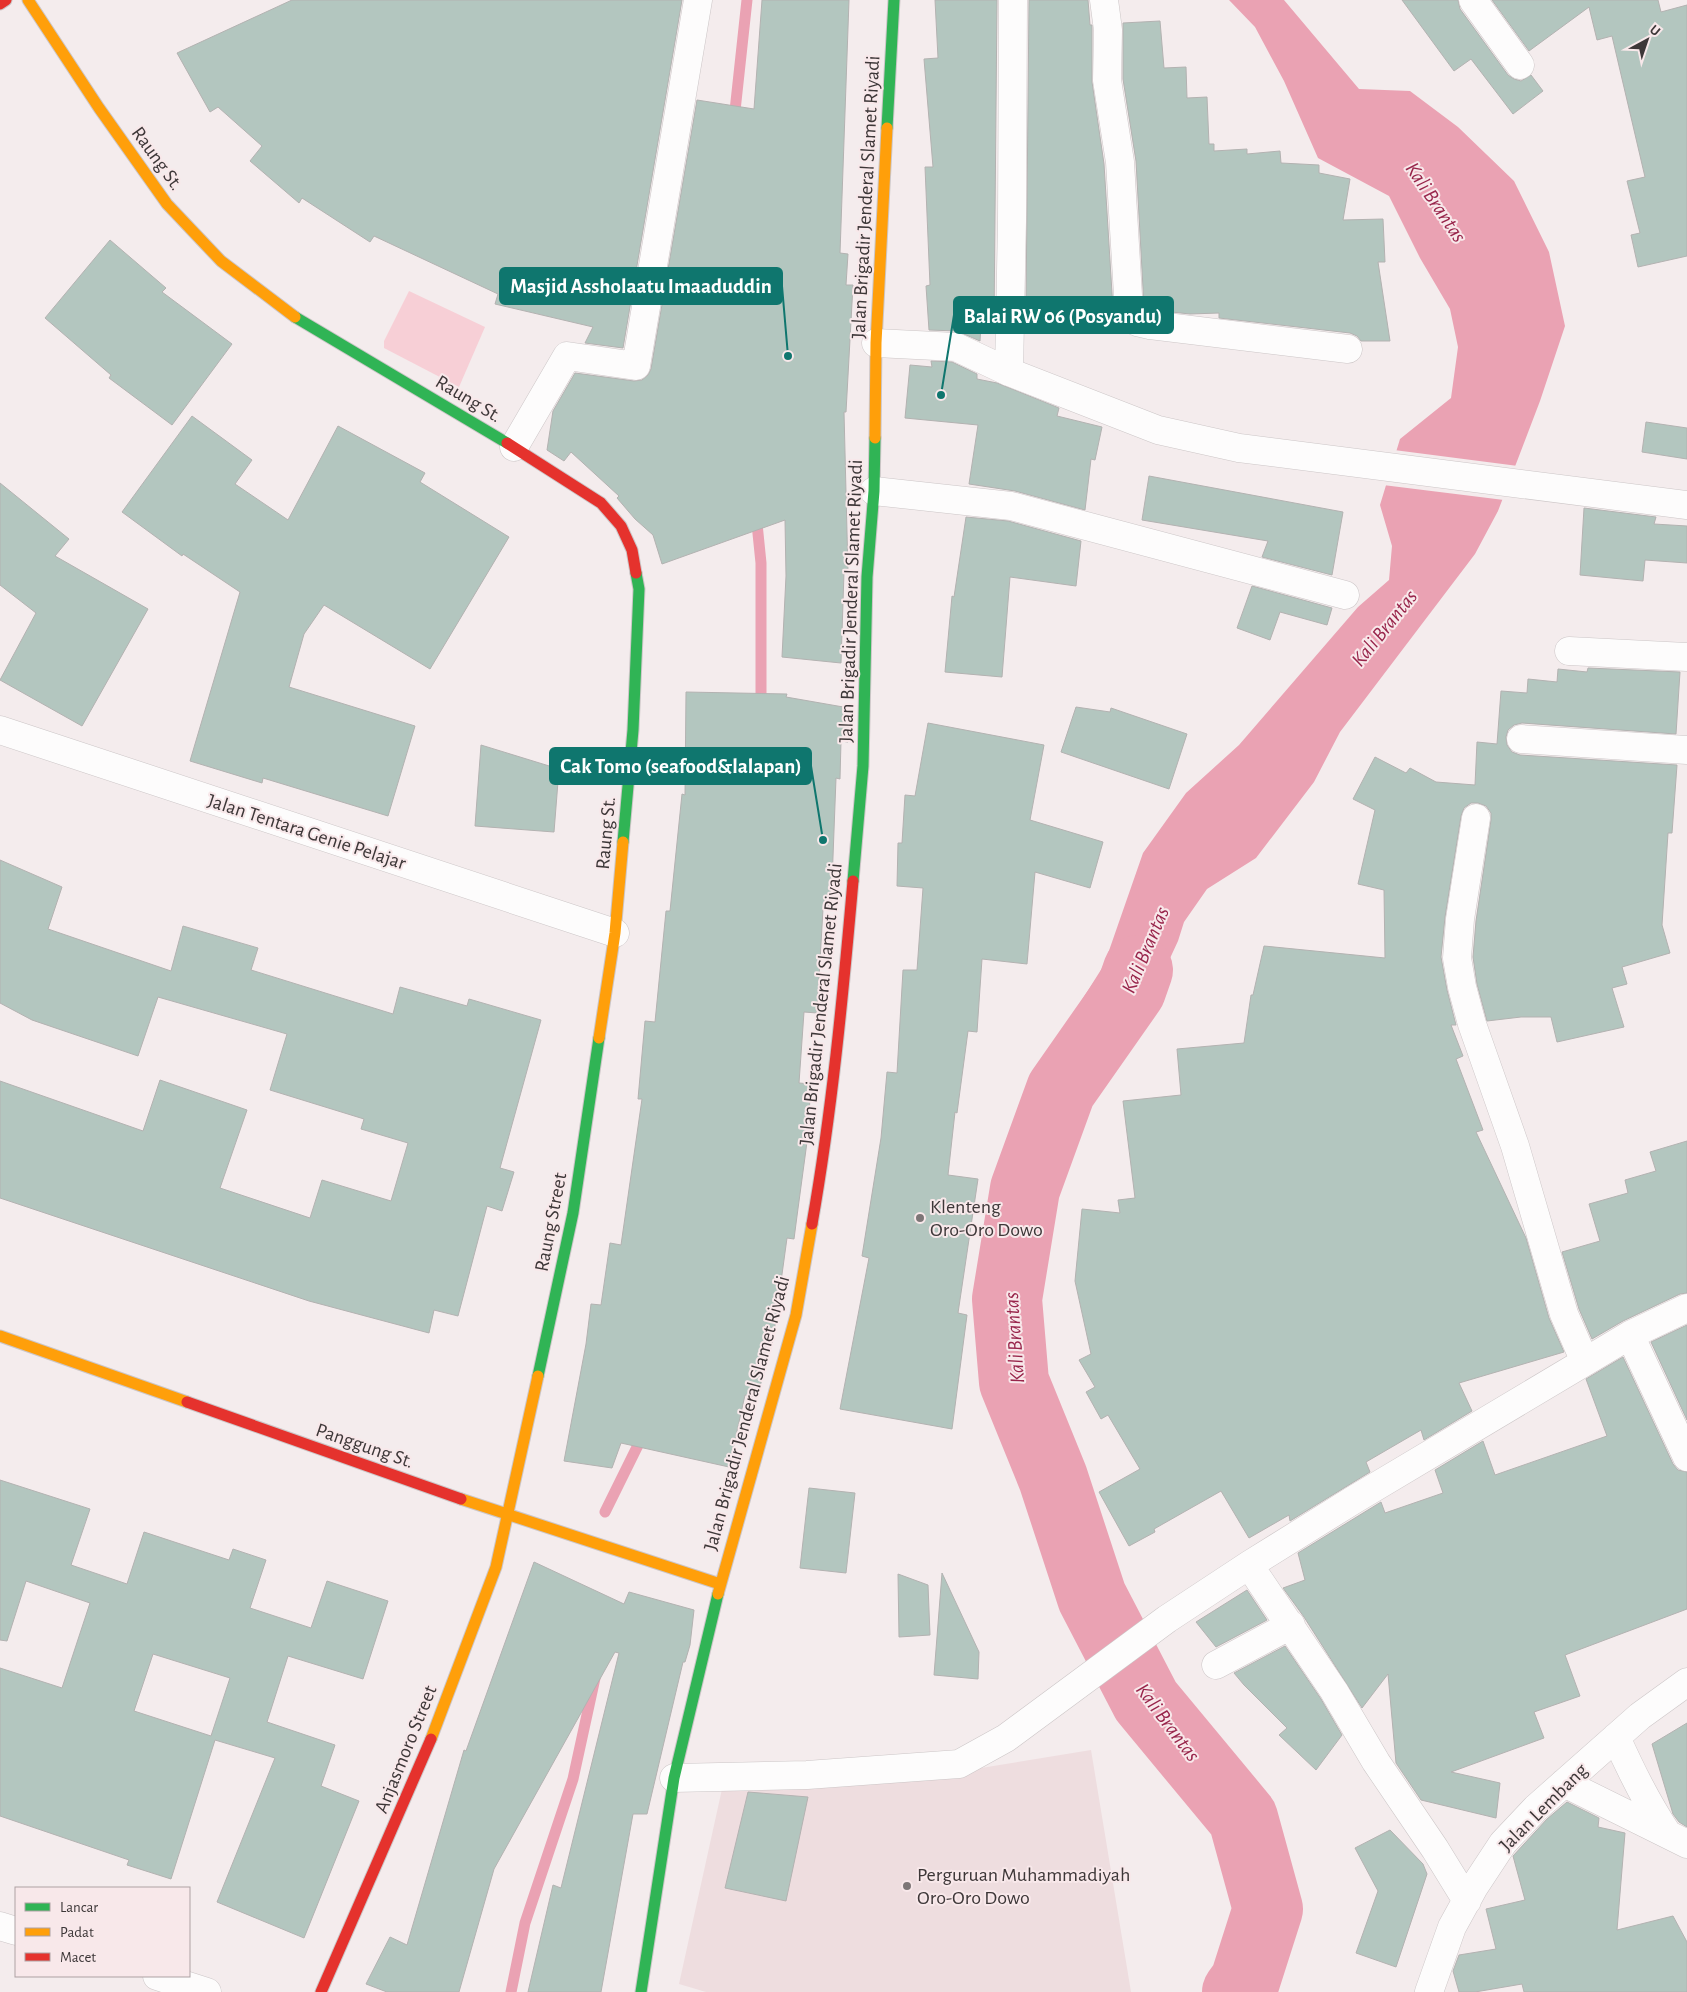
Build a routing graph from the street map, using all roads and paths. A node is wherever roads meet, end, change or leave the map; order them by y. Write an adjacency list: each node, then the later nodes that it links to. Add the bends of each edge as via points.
1 (6, 0): 8 (main road)
2 (28, 0): 13 (main road, Raung St., via 167,204 221,261 298,319)
3 (698, 0): 13 (street, via 636,366 567,356)
4 (894, 0): 10 (main road, Jalan Brigadir Jenderal Slamet Riyadi)
5 (1013, 0): 12 (street)
6 (1104, 0): 11 (street, via 1108,30 1107,80 1120,162 1129,312 1137,322 1150,325)
7 (1473, 0): 9 (street)
8 (0, 4)
9 (1520, 65)
10 (876, 343): 12 (street, via 956,348); 14 (main road, Jalan Brigadir Jenderal Slamet Riyadi)
11 (1348, 349)
12 (1009, 372): 15 (street, via 1158,430 1239,448)
13 (514, 447): 23 (main road, Raung St., via 601,503 621,526 632,550 639,598 633,730)
14 (874, 491): 16 (street, via 1011,506); 31 (main road, Jalan Brigadir Jenderal Slamet Riyadi, via 867,577 863,766 842,1004 820,1179 796,1315)
15 (1687, 505)
16 (1344, 595)
17 (1569, 651): 18 (street)
18 (1687, 657)
19 (0, 730): 23 (street, Jalan Tentara Genie Pelajar)
20 (1521, 740): 21 (street)
21 (1687, 750)
22 (1476, 818): 27 (street, via 1460,919 1457,958 1462,988 1515,1146 1564,1314)
23 (615, 933): 29 (main road, Raung Street, via 573,1213)
24 (1687, 1308): 25 (street)
25 (1630, 1335): 27 (street); 28 (street)
26 (0, 1336): 29 (main road, Panggung St.)
27 (1585, 1362): 30 (street)
28 (1687, 1456)
29 (508, 1515): 31 (main road, Panggung St.); 44 (main road, Anjasmoro Street, via 496,1567 428,1745)
30 (1249, 1565): 32 (street); 36 (street, via 1167,1619 1006,1738 959,1764 807,1775)
31 (720, 1584): 36 (main road, Jalan Brigadir Jenderal Slamet Riyadi)
32 (1291, 1625): 33 (street); 39 (street)
33 (1216, 1665)
34 (1687, 1682): 35 (street, Jalan Lembang)
35 (1616, 1737): 37 (street, Jalan Lembang); 38 (street, via 1655,1816)
36 (674, 1778): 45 (main road, Jalan Brigadir Jenderal Slamet Riyadi)
37 (1564, 1783): 38 (street); 39 (street, Jalan Lembang, via 1503,1842)
38 (1678, 1839)
39 (1467, 1901): 46 (street, Jalan Lembang, via 1452,1926)
40 (0, 1926): 41 (street)
41 (15, 1931)
42 (160, 1977): 43 (street)
43 (207, 1992)
44 (320, 1992)
45 (641, 1992)
46 (1429, 1992)

